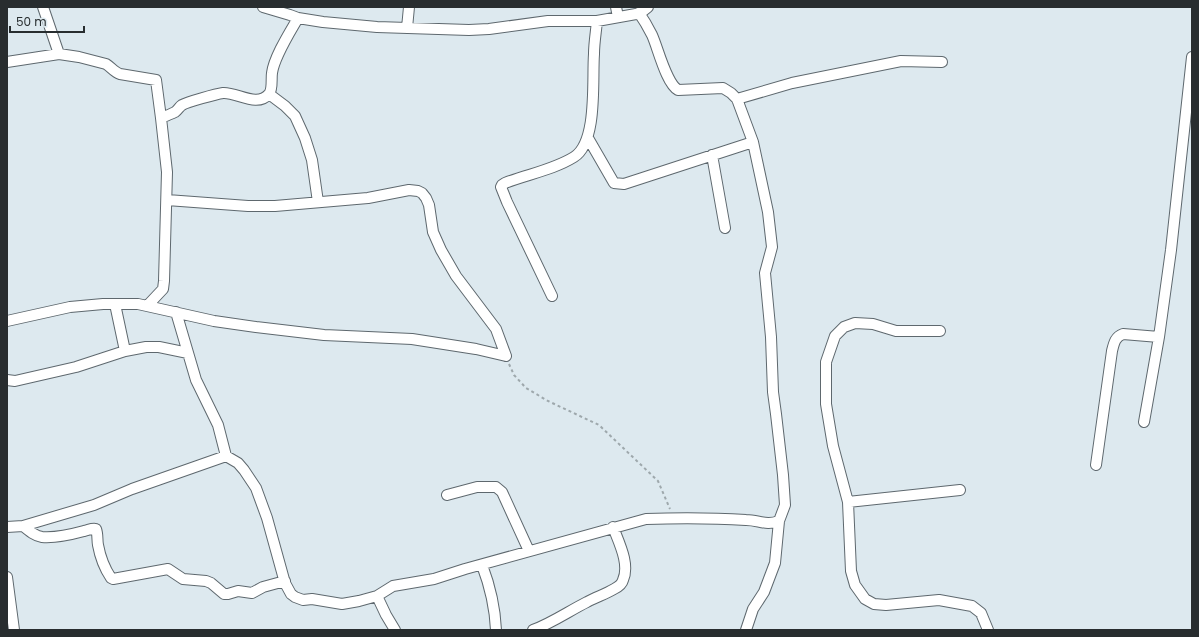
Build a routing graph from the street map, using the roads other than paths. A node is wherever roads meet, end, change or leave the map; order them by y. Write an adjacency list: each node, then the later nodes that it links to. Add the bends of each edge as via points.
1 (43, 7): 10 (street)
2 (263, 7): 7 (street)
3 (409, 7): 9 (street)
4 (616, 7): 6 (street)
5 (644, 10): 6 (street); 15 (street, via 669,79 675,88 723,88)
6 (618, 17): 8 (street)
7 (298, 18): 9 (street); 14 (street, via 273,68)
8 (597, 21): 9 (street, via 548,22 484,30); 17 (street)
9 (407, 28)
10 (59, 54): 12 (street); 16 (street, via 106,64 120,74 156,80)
11 (1192, 57): 29 (street)
12 (7, 62)
13 (942, 62): 15 (street, via 901,61 792,83)
14 (269, 94): 16 (street, via 255,100 232,94 212,95 182,105 177,111); 21 (street, via 295,116 305,138 312,160)
15 (737, 99): 18 (street)
16 (161, 118): 20 (street, via 167,172)
17 (588, 138): 19 (street, via 614,184 624,184); 23 (street, via 576,156 543,171 505,183 501,188)
18 (753, 142): 19 (street); 39 (street, via 768,212 772,247 765,273 773,392 785,505)
19 (712, 155): 22 (street)
20 (167, 200): 21 (street, via 248,206); 25 (street, via 164,284 163,289)
21 (318, 202): 26 (street, via 368,198 409,190 422,193 429,205 433,232 441,250 456,276 496,328 506,356 412,339 324,335 214,321)
22 (725, 228)
23 (552, 296)
24 (115, 304): 25 (street); 27 (street, via 70,307); 30 (street)
25 (147, 306): 26 (street)
26 (176, 312): 31 (street)
27 (7, 321)
28 (940, 331): 38 (street, via 896,331 873,324 855,323 835,336 826,362 826,404 833,446)
29 (1159, 338): 33 (street); 35 (street, via 1123,334 1116,338)
30 (125, 351): 31 (street, via 152,346); 32 (street, via 76,368)
31 (188, 353): 34 (street, via 196,380 218,425)
32 (7, 380)
33 (1144, 422)
34 (226, 456): 40 (street, via 94,505); 46 (street, via 238,463 256,488)
35 (1096, 465)
36 (960, 490): 38 (street)
37 (447, 495): 43 (street, via 476,487 496,487 502,492)
38 (848, 502): 53 (street, via 851,571 855,585 865,599 874,604 886,605 939,600 972,606 981,613)
39 (779, 521): 41 (street, via 768,524 748,520 646,519); 52 (street, via 775,562)
40 (23, 526): 42 (street); 46 (street, via 42,537 96,529 102,558 111,578 168,569 183,579 211,583 222,593 228,594 238,591 252,593)
41 (613, 527): 43 (street); 51 (street, via 625,565 621,584)
42 (7, 528)
43 (529, 551): 44 (street)
44 (482, 565): 47 (street, via 434,579 393,586); 50 (street, via 492,596)
45 (7, 577): 48 (street)
46 (285, 580): 47 (street, via 292,594 300,599 342,604)
47 (377, 596): 49 (street)
48 (14, 630)
49 (395, 630)
50 (496, 630)
51 (533, 630)
52 (746, 630)
53 (988, 630)

